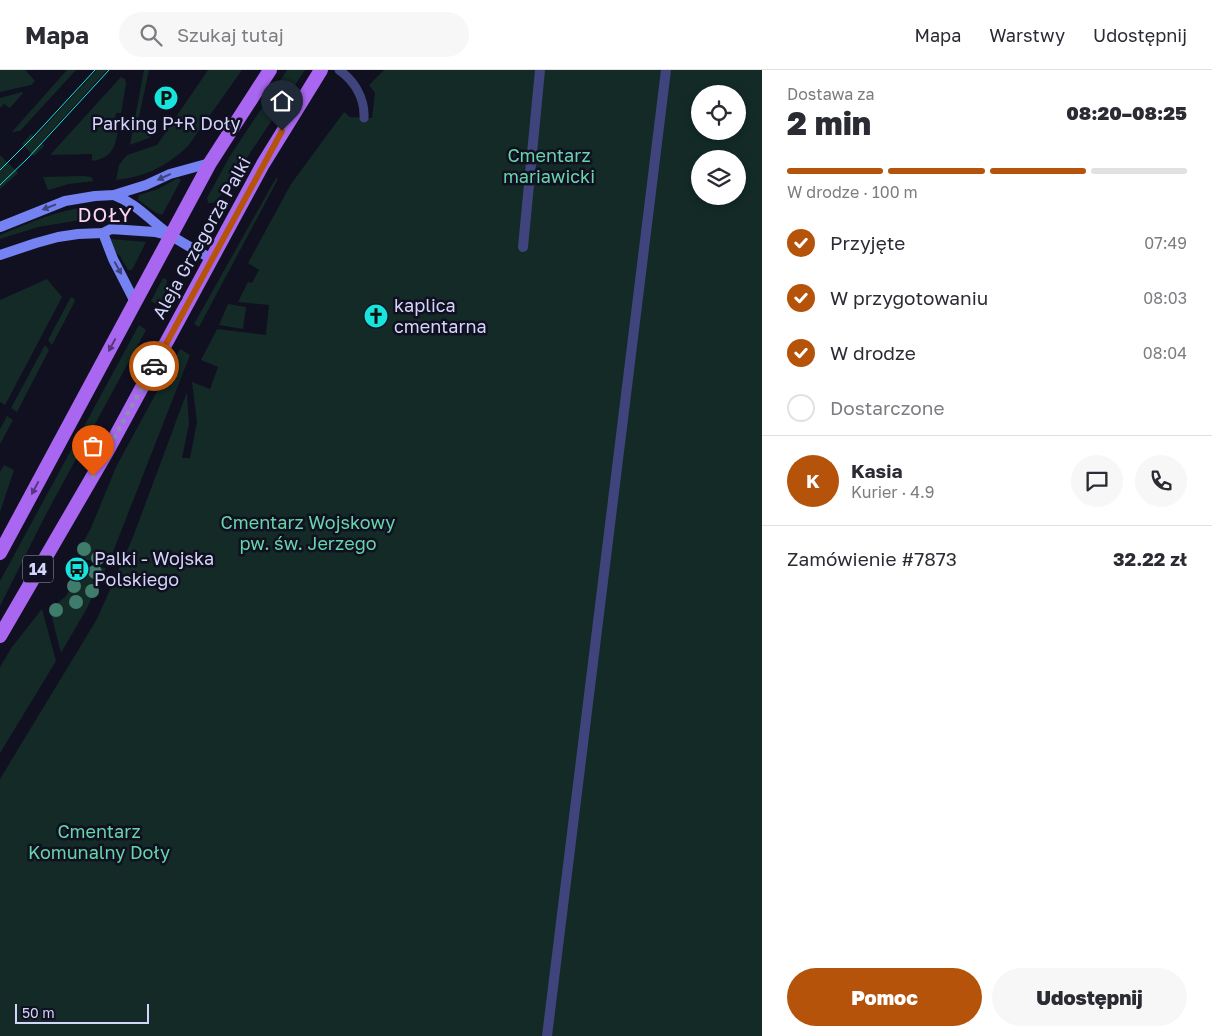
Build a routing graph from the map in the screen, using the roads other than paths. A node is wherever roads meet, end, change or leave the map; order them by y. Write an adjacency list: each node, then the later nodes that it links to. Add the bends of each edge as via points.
1 (270, 70): 7 (main road, Aleja Grzegorza Palki / 14)
2 (321, 70): 14 (main road, Aleja Grzegorza Palki / 14, via 268,156)
3 (339, 70): 6 (lane, via 363,100)
4 (540, 70): 12 (street)
5 (666, 70): 18 (street)
6 (364, 118)
7 (210, 163): 8 (main road, one-way to 8); 11 (main road, Aleja Grzegorza Palki / 14)
8 (114, 195): 9 (main road, one-way to 9, via 65,201); 11 (main road, via 138,207)
9 (0, 227)
10 (104, 233): 11 (main road, via 111,229); 13 (main road, via 58,237); 15 (main road, Aleja Grzegorza Palki, one-way to 15, via 113,260)
11 (171, 236): 14 (main road); 15 (main road, Aleja Grzegorza Palki / 14)
12 (523, 247)
13 (0, 255)
14 (212, 259): 17 (main road, Aleja Grzegorza Palki / 14, via 108,450)
15 (135, 302): 16 (main road, Aleja Grzegorza Palki / 14, one-way to 16)
16 (0, 553)
17 (0, 636)
18 (547, 1036)

